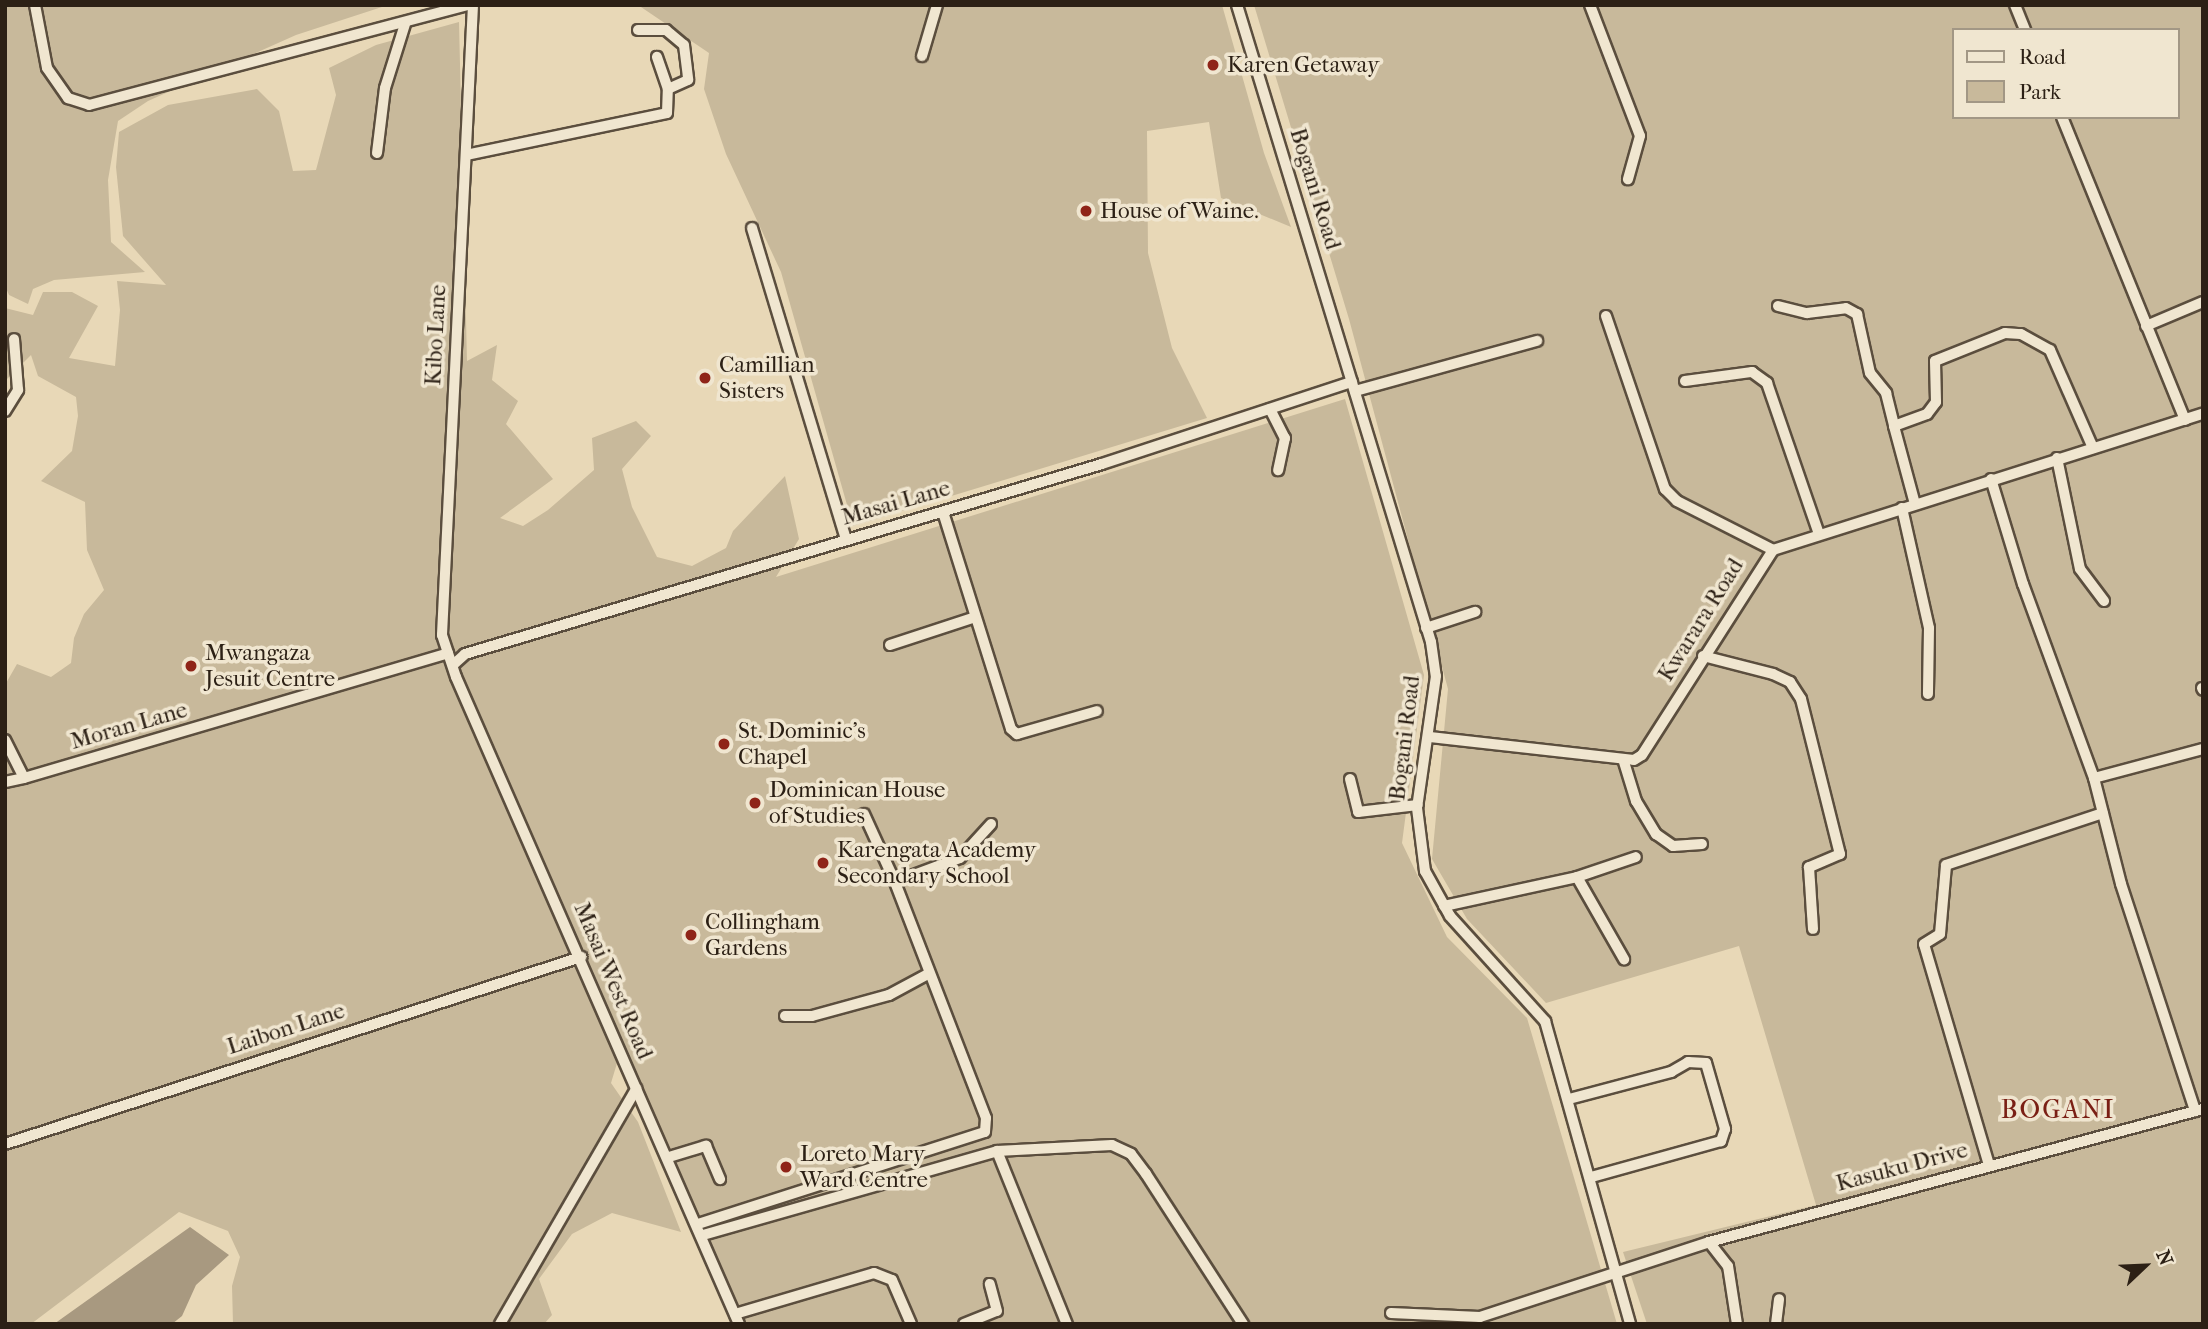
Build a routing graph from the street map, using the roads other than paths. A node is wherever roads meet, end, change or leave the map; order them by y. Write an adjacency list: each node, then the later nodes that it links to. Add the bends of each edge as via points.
1 (35, 5): 8 (street, via 47,68 68,98 79,105 108,102)
2 (468, 5): 8 (street)
3 (474, 5): 16 (street, Kibo Lane)
4 (937, 5): 11 (street)
5 (1237, 5): 26 (street, Bogani Road)
6 (1590, 5): 17 (street, via 1640,136)
7 (2015, 5): 9 (street)
8 (405, 24): 15 (street, via 385,88)
9 (2024, 28)
10 (638, 30): 13 (street, via 666,30 684,45 688,80)
11 (922, 56)
12 (657, 57): 13 (street)
13 (668, 89): 16 (street, via 667,113)
14 (2063, 119): 22 (street)
15 (377, 153)
16 (466, 155): 47 (street, Kibo Lane, via 443,582 442,635)
17 (1628, 179)
18 (752, 228): 40 (street)
19 (2203, 302): 22 (street)
20 (1778, 306): 31 (street, via 1807,313 1846,308 1857,314 1870,373 1890,402)
21 (1606, 316): 41 (street, via 1665,489 1677,501)
22 (2146, 326): 30 (street)
23 (14, 339): 28 (street, via 18,390)
24 (1538, 341): 26 (street, Masai Lane)
25 (1685, 381): 39 (street, via 1752,372 1767,383)
26 (1353, 386): 27 (street, Masai Lane); 45 (street, Bogani Road)
27 (1270, 409): 34 (street, via 1285,438); 38 (street, Masai Lane)
28 (5, 411)
29 (2203, 414): 30 (street, Kwarara Road)
30 (2185, 420): 32 (street, Kwarara Road)
31 (1894, 426): 32 (street, via 1927,414 1936,402 1935,361 1939,358 2006,333 2021,334 2050,350); 36 (street)
32 (2093, 447): 33 (street, Kwarara Road)
33 (2057, 458): 35 (street, Kwarara Road); 42 (street, via 2080,569)
34 (1278, 470)
35 (1991, 479): 36 (street, Kwarara Road); 57 (street, via 2023,584)
36 (1915, 503): 37 (street, Kwarara Road)
37 (1902, 508): 39 (street, Kwarara Road); 50 (street, via 1929,628)
38 (943, 512): 40 (street, Masai Lane); 44 (street)
39 (1819, 534): 41 (street, Kwarara Road)
40 (846, 540): 49 (street, Masai Lane, via 465,654)
41 (1773, 550): 48 (street, Kwarara Road)
42 (2104, 601)
43 (1475, 612): 45 (street)
44 (972, 618): 46 (street); 51 (street, via 1014,733)
45 (1426, 628): 52 (street, Bogani Road, via 1436,676)
46 (890, 645)
47 (448, 653): 49 (street, Kibo Lane); 56 (street, Moran Lane)
48 (1703, 656): 55 (street, Kwarara Road, via 1642,755); 69 (street, via 1773,674 1790,682 1801,699 1840,854 1809,867)
49 (454, 664): 70 (street, Masai West Road)
50 (1928, 694)
51 (1097, 711)
52 (1430, 737): 55 (street); 60 (street, Bogani Road)
53 (5, 740): 56 (street)
54 (2203, 749): 57 (street)
55 (1624, 762): 64 (street, via 1636,801 1656,834 1673,846)
56 (24, 778): 59 (street, Moran Lane)
57 (2094, 778): 61 (street)
58 (1350, 779): 60 (street, via 1358,812)
59 (5, 782)
60 (1418, 805): 68 (street, Bogani Road, via 1420,853 1432,888)
61 (2103, 813): 76 (street, via 2121,884); 80 (street, via 1946,865 1940,934 1924,944)
62 (863, 814): 67 (street)
63 (991, 824): 67 (street, via 960,858)
64 (1702, 844)
65 (1636, 857): 66 (street)
66 (1577, 877): 68 (street); 71 (street)
67 (895, 882): 72 (street)
68 (1444, 906): 75 (street, Bogani Road, via 1481,952 1537,1008 1551,1036)
69 (1813, 929)
70 (581, 957): 74 (street, Masai West Road); 77 (street, Laibon Lane)
71 (1624, 959)
72 (929, 974): 73 (street, via 889,995 812,1016); 83 (street, via 986,1118 985,1132)
73 (785, 1016)
74 (636, 1089): 79 (street, Masai West Road); 91 (street)
75 (1569, 1099): 81 (street, Bogani Road); 81 (street, via 1671,1072 1688,1062 1706,1063 1725,1129 1721,1141)
76 (2199, 1110): 80 (street, Kasuku Drive)
77 (5, 1144)
78 (997, 1150): 84 (street); 94 (street); 95 (street, via 1102,1144 1131,1154)
79 (669, 1157): 82 (street, via 706,1146); 83 (street, Masai West Road)
80 (1989, 1165): 85 (street, Kasuku Drive)
81 (1591, 1177): 86 (street, Bogani Road)
82 (720, 1179)
83 (698, 1224): 84 (street, Masai West Road)
84 (703, 1235): 90 (street, Masai West Road)
85 (1709, 1242): 86 (street, Kasuku Drive); 97 (street, via 1728,1266)
86 (1614, 1272): 89 (street, Kasuku Drive, via 1480,1317); 96 (street, Bogani Road)
87 (990, 1284): 93 (street, via 997,1311)
88 (1779, 1299): 98 (street)
89 (1391, 1313)
90 (737, 1319): 92 (street, Masai West Road, via 874,1273 892,1280)
91 (500, 1324)
92 (911, 1324)
93 (964, 1324)
94 (1067, 1324)
95 (1243, 1324)
96 (1630, 1324)
97 (1737, 1324)
98 (1776, 1324)

